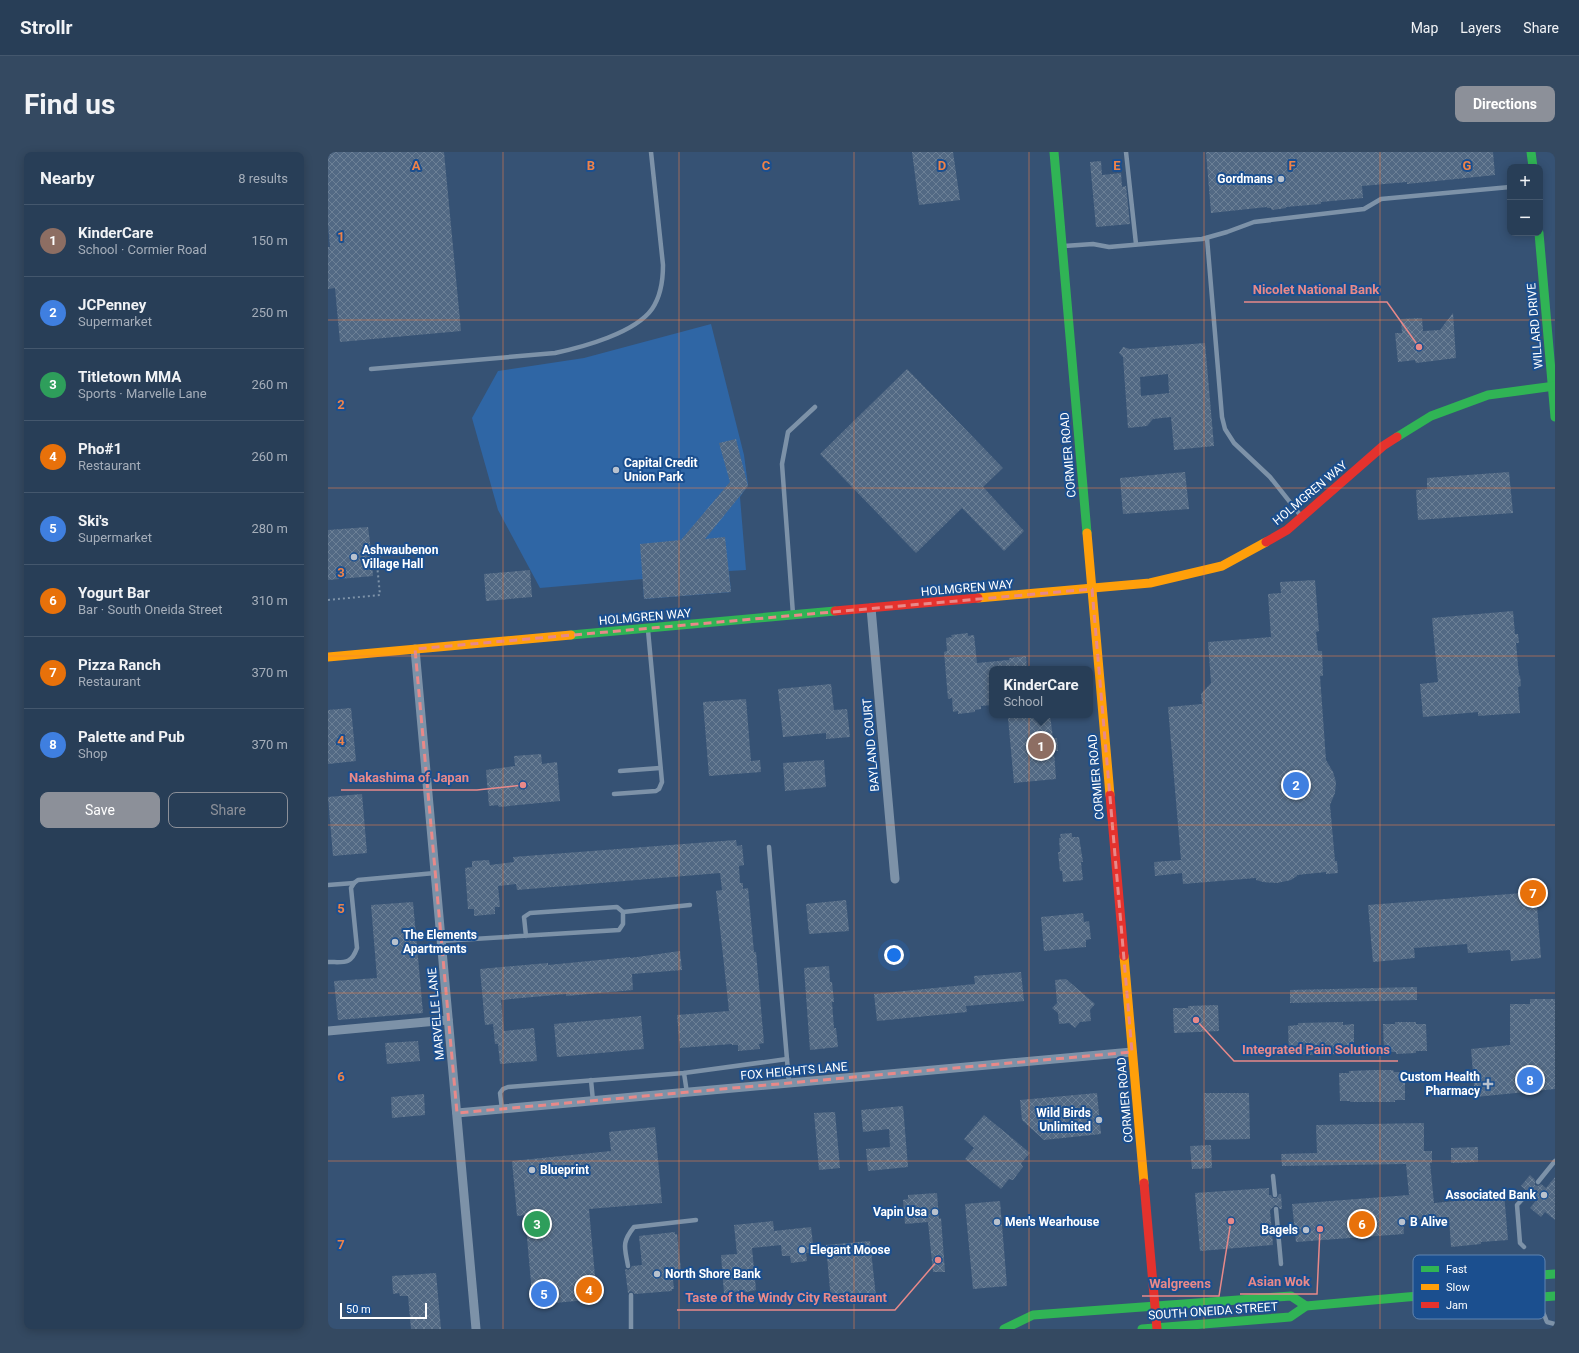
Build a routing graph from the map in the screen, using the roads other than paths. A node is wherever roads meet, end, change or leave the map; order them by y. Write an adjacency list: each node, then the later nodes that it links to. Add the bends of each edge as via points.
1 (651, 152): 11 (lane, via 663,281 652,309 643,318 594,343 555,353)
2 (1054, 152): 10 (street, CORMIER ROAD)
3 (1126, 152): 9 (lane)
4 (1531, 152): 5 (street)
5 (1533, 164)
6 (1507, 187): 8 (lane, via 1381,199 1364,210 1254,222)
7 (1539, 236): 12 (street, WILLARD DRIVE)
8 (1208, 238): 9 (lane); 15 (lane, via 1225,429 1234,443 1270,477)
9 (1136, 244): 10 (lane, via 1109,247 1093,244)
10 (1062, 246): 16 (street, CORMIER ROAD)
11 (371, 369)
12 (1554, 386): 14 (street, WILLARD DRIVE); 15 (street, HOLMGREN WAY, via 1488,395 1431,416 1383,446)
13 (815, 407): 18 (lane, via 788,432 782,464)
14 (1555, 417)
15 (1302, 517): 16 (street, HOLMGREN WAY, via 1287,530 1222,566 1150,583)
16 (1092, 589): 17 (street, HOLMGREN WAY); 37 (street, CORMIER ROAD)
17 (871, 608): 18 (street, HOLMGREN WAY); 27 (street, BAYLAND COURT)
18 (793, 615): 19 (street, HOLMGREN WAY)
19 (648, 628): 20 (street, HOLMGREN WAY); 22 (lane)
20 (415, 649): 21 (street, HOLMGREN WAY); 26 (street, MARVELLE LANE)
21 (328, 657)
22 (660, 768): 23 (lane); 24 (lane, via 662,782 656,791)
23 (620, 771)
24 (614, 794)
25 (769, 847): 38 (lane)
26 (435, 873): 28 (lane, via 358,880); 33 (street, MARVELLE LANE)
27 (895, 879)
28 (354, 883): 29 (lane); 34 (lane, via 351,888 357,948 349,961)
29 (328, 885)
30 (690, 905): 31 (lane)
31 (623, 912): 32 (lane, via 623,924 619,930); 32 (lane, via 617,907 530,913 524,917)
32 (526, 936): 33 (lane)
33 (441, 941): 35 (street, MARVELLE LANE)
34 (328, 962)
35 (448, 1020): 36 (street); 45 (street, MARVELLE LANE)
36 (328, 1031)
37 (1132, 1052): 41 (street, FOX HEIGHTS LANE); 62 (street, CORMIER ROAD)
38 (787, 1059): 39 (lane); 41 (lane)
39 (684, 1073): 40 (lane); 42 (lane)
40 (591, 1080): 43 (lane); 44 (lane, via 508,1087 500,1093)
41 (789, 1083): 42 (street, FOX HEIGHTS LANE)
42 (686, 1092): 43 (street, FOX HEIGHTS LANE)
43 (593, 1101): 44 (street, FOX HEIGHTS LANE)
44 (502, 1109): 45 (street, FOX HEIGHTS LANE)
45 (457, 1113): 67 (street, MARVELLE LANE)
46 (1555, 1161): 48 (lane)
47 (1274, 1176): 50 (lane)
48 (1538, 1182)
49 (1529, 1192): 53 (lane, via 1517,1205 1520,1242)
50 (1275, 1195)
51 (1276, 1209): 54 (lane)
52 (696, 1220): 55 (lane, via 634,1227 627,1234 624,1243)
53 (1524, 1247)
54 (1281, 1264)
55 (628, 1266)
56 (1555, 1274): 57 (street)
57 (1545, 1275)
58 (631, 1295): 68 (lane)
59 (1555, 1296): 61 (street)
60 (1413, 1297): 63 (street, SOUTH ONEIDA STREET)
61 (1545, 1297)
62 (1155, 1306): 63 (street, SOUTH ONEIDA STREET, via 1291,1296); 66 (street, CORMIER ROAD); 69 (street, SOUTH ONEIDA STREET, via 1033,1315)
63 (1306, 1306): 66 (street, SOUTH ONEIDA STREET, via 1290,1317)
64 (1545, 1317): 65 (lane, via 1547,1322)
65 (1555, 1324)
66 (1157, 1328): 70 (street, SOUTH ONEIDA STREET)
67 (476, 1329)
68 (631, 1329)
69 (1005, 1329)
70 (1142, 1329)

